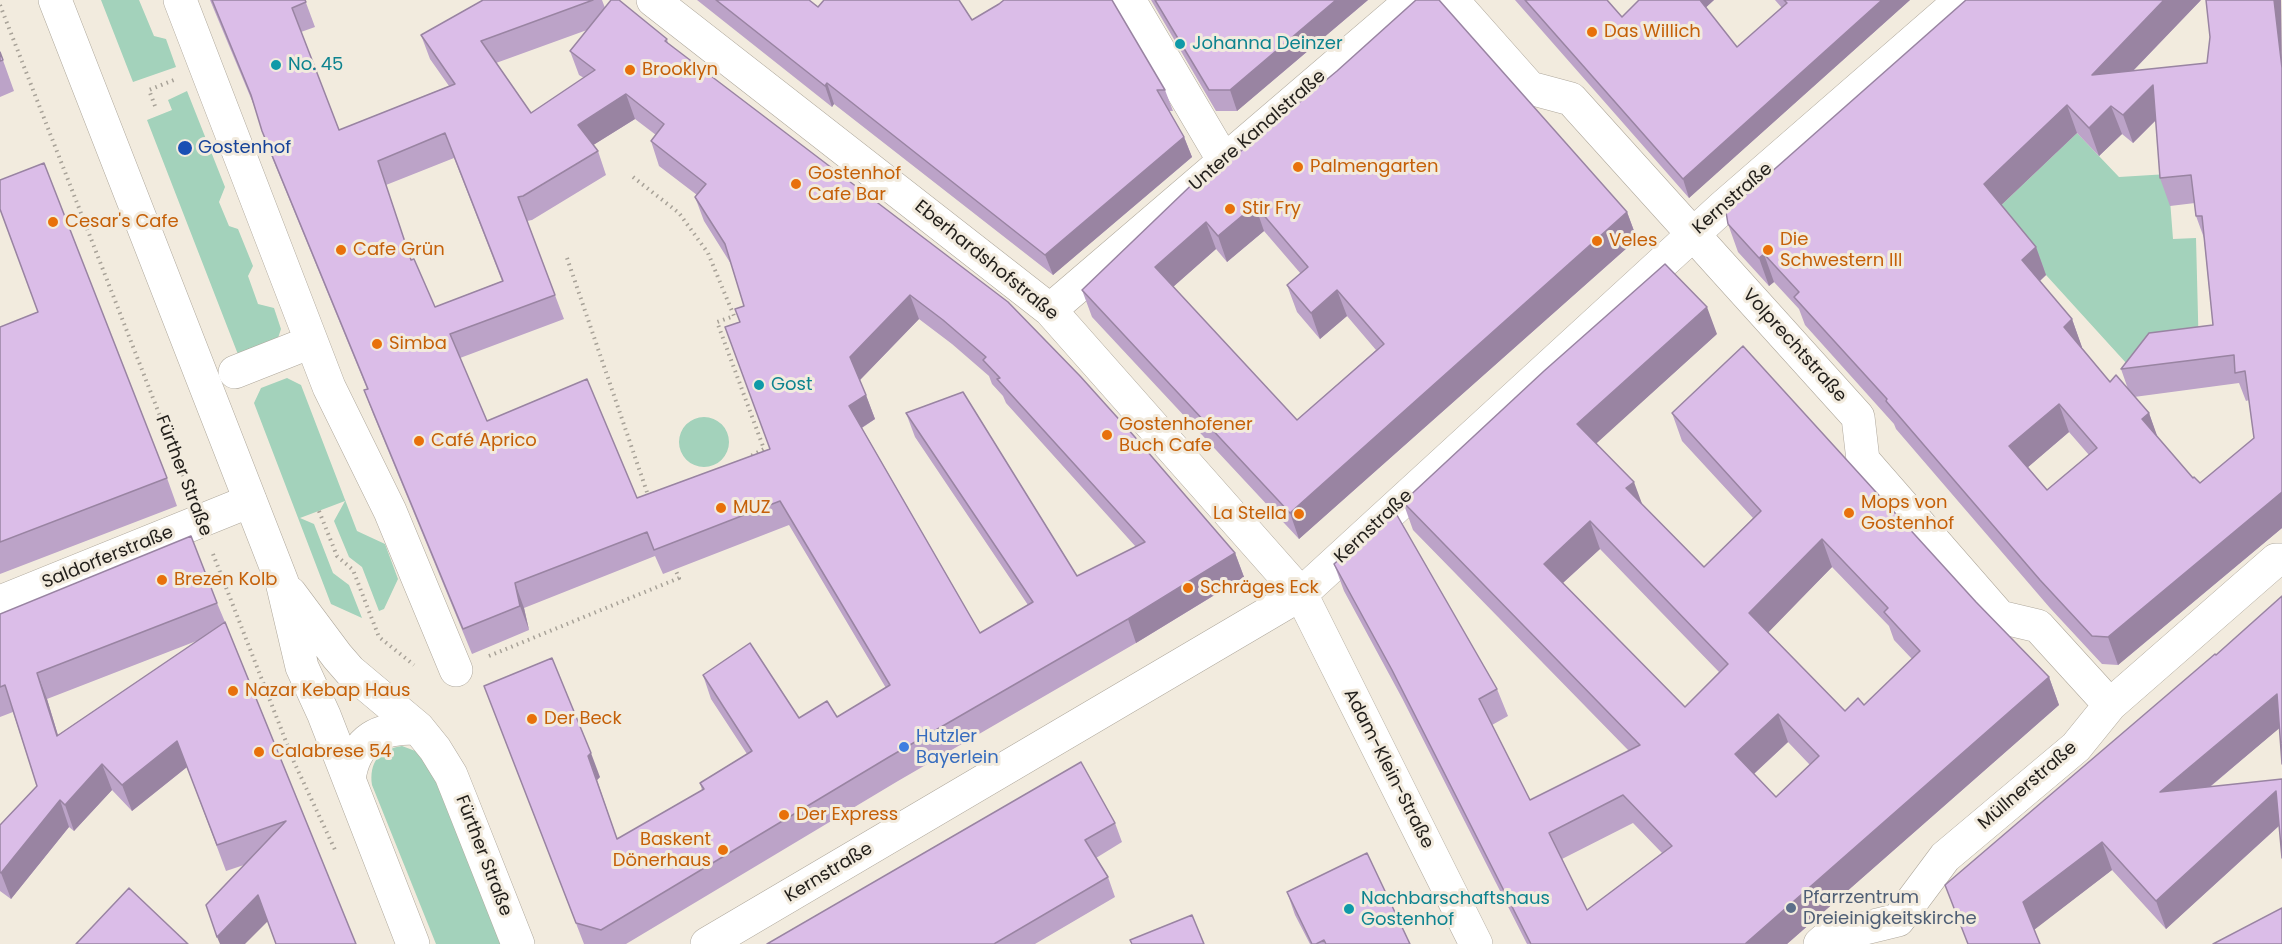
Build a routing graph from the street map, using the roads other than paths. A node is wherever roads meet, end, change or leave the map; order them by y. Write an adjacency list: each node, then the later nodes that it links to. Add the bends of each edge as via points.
1 (55, 0): 13 (street, Fürther Straße)
2 (180, 0): 11 (street)
3 (653, 0): 10 (street, Eberhardshofstraße)
4 (1129, 0): 8 (street)
5 (1412, 0): 8 (street, Untere Kanalstraße)
6 (1452, 0): 9 (street, Volprechtstraße, via 1530,88 1571,99)
7 (1961, 0): 9 (street, Kernstraße)
8 (1224, 161): 10 (street, Untere Kanalstraße)
9 (1694, 233): 16 (street, Kernstraße); 19 (street, Volprechtstraße, via 1857,417 1863,460 2000,617 2038,626)
10 (1050, 310): 16 (street, Eberhardshofstraße)
11 (311, 342): 12 (street); 18 (street, via 390,511)
12 (235, 372)
13 (250, 501): 15 (street, Fürther Straße); 17 (street, Saldorferstraße)
14 (2282, 560): 19 (street, Müllnerstraße, via 2276,560)
15 (282, 582): 20 (street, Fürther Straße, via 350,671); 21 (street, Fürther Straße, via 302,667)
16 (1301, 594): 25 (street, Kernstraße); 26 (street, Adam-Klein-Straße)
17 (0, 602)
18 (456, 670)
19 (2110, 705): 22 (street, Müllnerstraße, via 2076,747 1945,857)
20 (418, 728): 21 (street, via 392,728 372,736 355,756); 24 (street, Fürther Straße, via 451,775)
21 (349, 779): 23 (street, Fürther Straße)
22 (1903, 932): 27 (street, Müllnerstraße, via 1828,937)
23 (413, 944)
24 (518, 944)
25 (707, 944)
26 (1476, 944)
27 (1820, 944)

